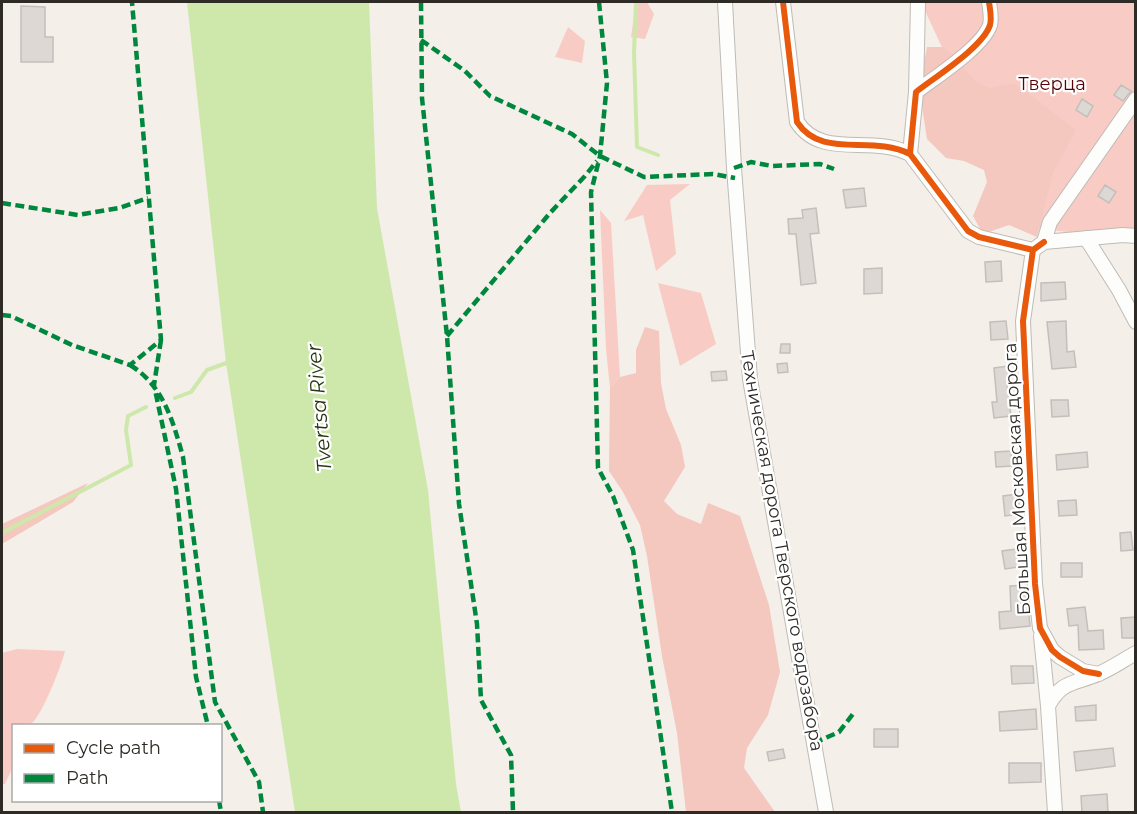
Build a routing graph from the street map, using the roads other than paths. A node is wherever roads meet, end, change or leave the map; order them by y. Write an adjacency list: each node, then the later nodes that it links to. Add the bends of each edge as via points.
1 (725, 2): 16 (street, Техническая дорога Тверского водозабора, via 750,379)
2 (783, 2): 7 (street, via 797,122 804,132 827,144 876,144)
3 (918, 2): 5 (street)
4 (989, 2): 5 (street, via 991,19 986,33)
5 (916, 92): 7 (street)
6 (1136, 99): 10 (street, Большая Московская дорога, via 1050,222)
7 (910, 154): 10 (street, via 968,231 979,237)
8 (1136, 236): 9 (street)
9 (1086, 238): 10 (street); 11 (street)
10 (1038, 246): 12 (street, Большая Московская дорога, via 1023,321)
11 (1136, 322)
12 (1040, 628): 14 (street, Большая Московская дорога, via 1060,657 1083,671); 15 (street, Большая Московская дорога)
13 (1136, 653): 14 (street)
14 (1099, 674): 15 (street, via 1065,684)
15 (1048, 706): 17 (street, Большая Московская дорога)
16 (826, 813)
17 (1055, 813)

